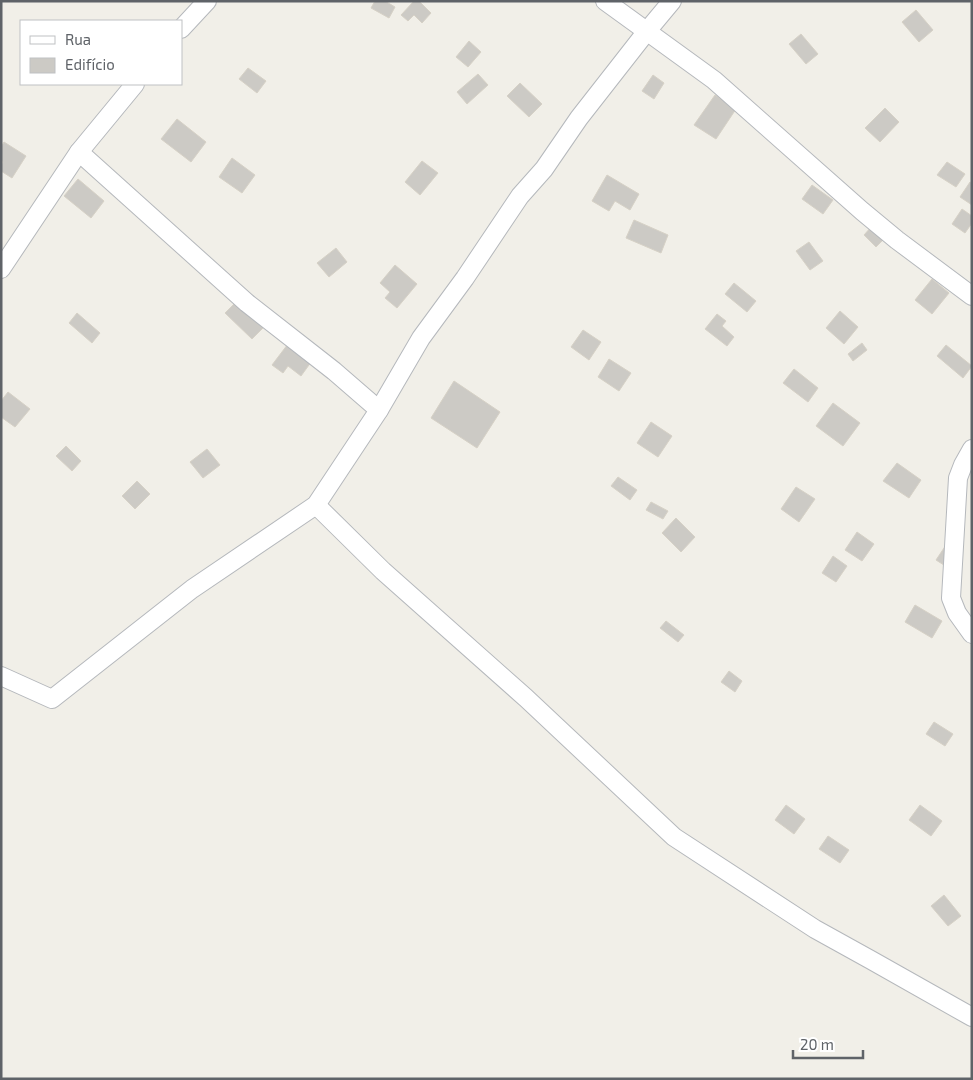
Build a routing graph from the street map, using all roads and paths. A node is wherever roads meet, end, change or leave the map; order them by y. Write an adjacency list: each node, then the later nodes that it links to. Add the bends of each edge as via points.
1 (207, 1): 4 (street)
2 (605, 1): 5 (street)
3 (672, 1): 5 (street)
4 (182, 28)
5 (647, 31): 9 (street, via 714,80 862,211); 10 (street, via 544,169 520,196 421,338)
6 (134, 85): 7 (street)
7 (79, 152): 8 (street); 10 (street, via 247,303)
8 (1, 269)
9 (972, 296)
10 (379, 410): 12 (street)
11 (972, 449): 13 (street, via 958,478 951,598)
12 (316, 505): 14 (street, via 192,589 52,699); 15 (street, via 383,571 526,698 674,837 814,929)
13 (972, 634)
14 (1, 676)
15 (972, 1017)

